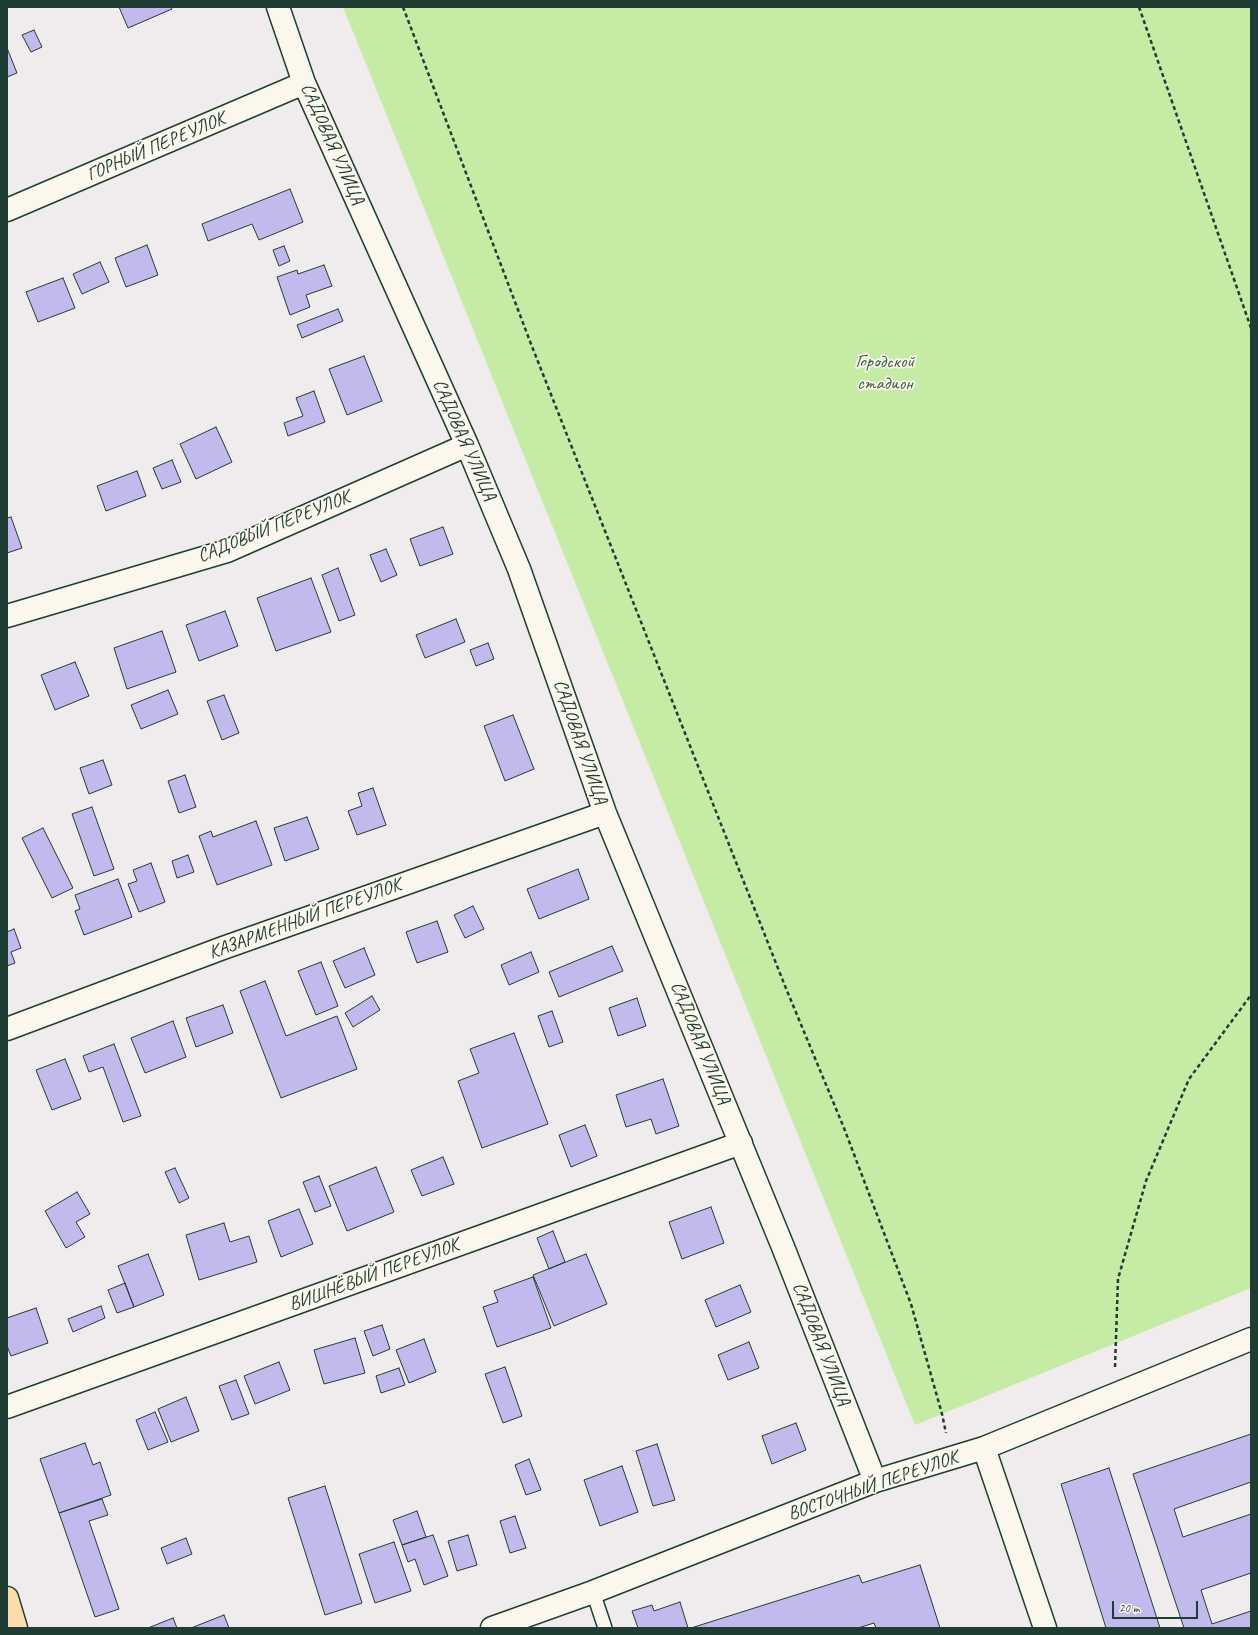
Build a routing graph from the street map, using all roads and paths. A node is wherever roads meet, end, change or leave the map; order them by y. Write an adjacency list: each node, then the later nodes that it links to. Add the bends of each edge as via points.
1 (278, 7): 4 (street, САДОВАЯ УЛИЦА)
2 (403, 7): 17 (path, via 531,344 855,1157 911,1304 942,1414)
3 (1139, 7): 6 (path)
4 (304, 83): 5 (street, ГОРНЫЙ ПЕРЕУЛОК); 7 (street, САДОВАЯ УЛИЦА)
5 (7, 210)
6 (1251, 328)
7 (467, 445): 8 (street, САДОВЫЙ ПЕРЕУЛОК, via 227,551); 9 (street, САДОВАЯ УЛИЦА, via 519,569)
8 (7, 616)
9 (605, 813): 11 (street, КАЗАРМЕННЫЙ ПЕРЕУЛОК, via 223,948); 12 (street, САДОВАЯ УЛИЦА)
10 (1251, 995): 14 (path, via 1188,1079 1146,1181 1118,1278)
11 (7, 1030)
12 (741, 1143): 15 (street, ВИШНЁВЫЙ ПЕРЕУЛОК); 18 (street, САДОВАЯ УЛИЦА)
13 (1251, 1339): 14 (street, ВОСТОЧНЫЙ ПЕРЕУЛОК)
14 (1113, 1396): 16 (street, ВОСТОЧНЫЙ ПЕРЕУЛОК)
15 (7, 1407)
16 (984, 1448): 17 (street, ВОСТОЧНЫЙ ПЕРЕУЛОК); 24 (street)
17 (949, 1457): 18 (street, ВОСТОЧНЫЙ ПЕРЕУЛОК)
18 (875, 1481): 19 (street, ВОСТОЧНЫЙ ПЕРЕУЛОК)
19 (593, 1592): 22 (street, ВОСТОЧНЫЙ ПЕРЕУЛОК); 23 (lane)
20 (7, 1598): 21 (main road)
21 (16, 1628)
22 (492, 1628)
23 (605, 1628)
24 (1045, 1628)

